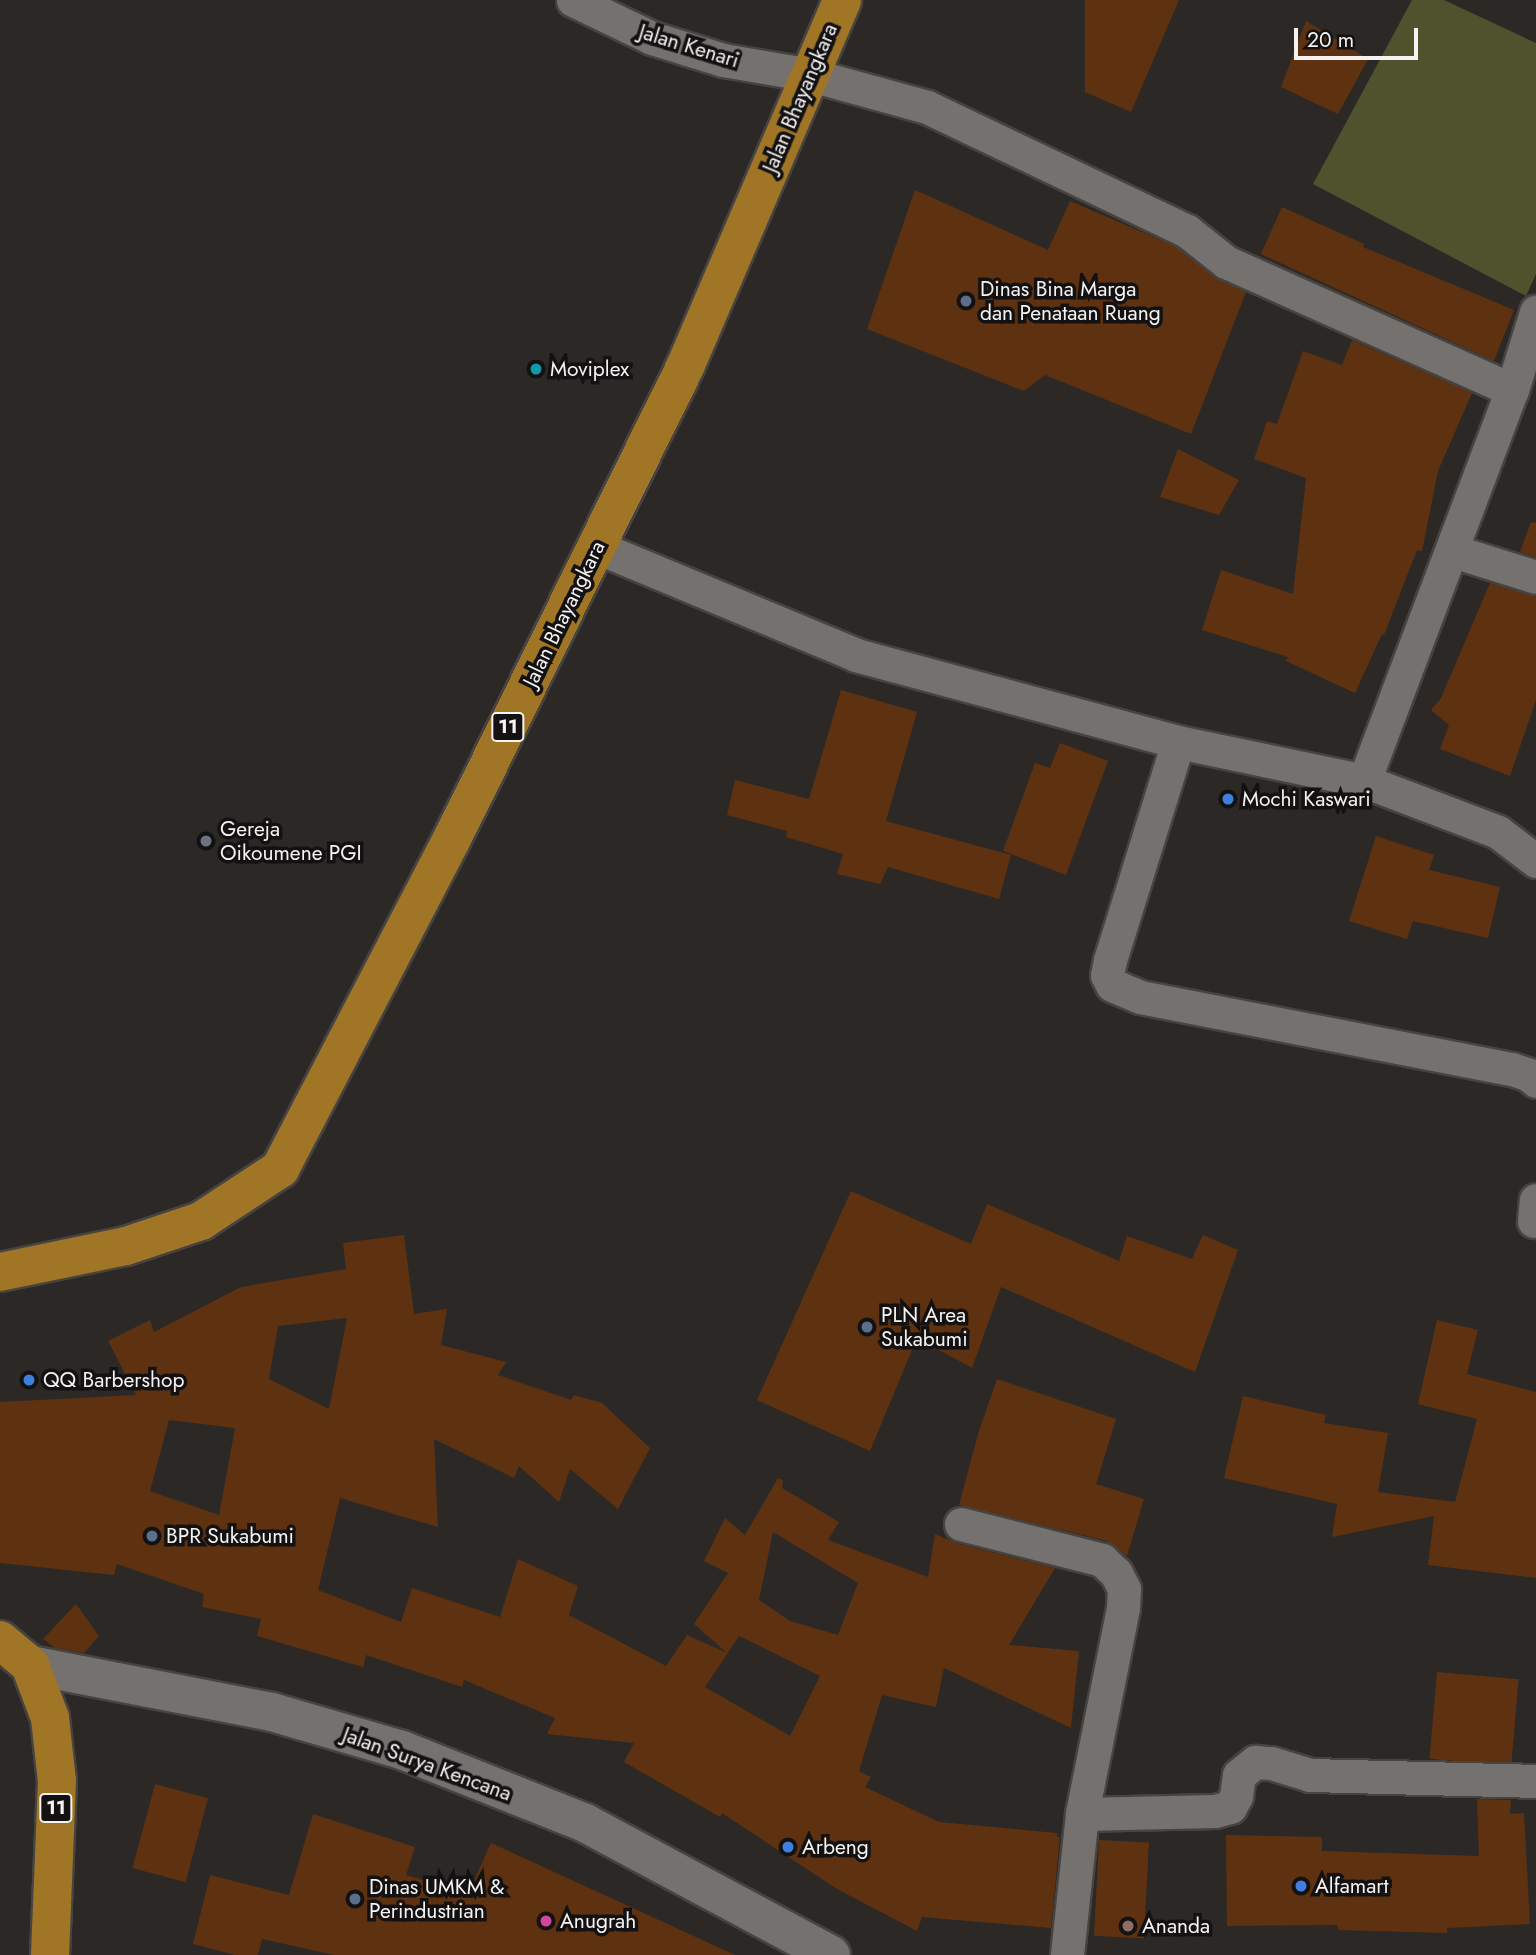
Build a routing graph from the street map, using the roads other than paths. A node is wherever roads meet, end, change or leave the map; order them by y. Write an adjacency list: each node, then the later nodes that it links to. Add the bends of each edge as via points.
1 (573, 0): 3 (street, Jalan Kenari, via 652,38 723,60)
2 (842, 0): 3 (highway, Jalan Bhayangkara / 11)
3 (811, 75): 5 (street, Jalan Kenari, via 927,107 1187,231 1226,262); 6 (highway, Jalan Bhayangkara / 11, via 685,367)
4 (1536, 312): 5 (street)
5 (1512, 390): 7 (street)
6 (597, 547): 9 (street, via 856,655); 13 (highway, Jalan Bhayangkara / 11, via 280,1169 201,1221 126,1246)
7 (1453, 551): 8 (street); 10 (street)
8 (1536, 577)
9 (1178, 742): 10 (street); 12 (street, via 1110,961 1107,975 1112,985 1140,997 1512,1069)
10 (1364, 781): 11 (street, via 1498,832)
11 (1536, 861)
12 (1536, 1081)
13 (0, 1272)
14 (961, 1524): 18 (street, via 1102,1560 1124,1589)
15 (0, 1640): 16 (highway, Jalan Surya Kencana / 11)
16 (30, 1665): 19 (highway, 11, via 50,1717 57,1781); 20 (street, Jalan Surya Kencana, via 272,1712 402,1750 585,1823)
17 (1536, 1781): 18 (street, via 1310,1775 1255,1762 1239,1775 1230,1807)
18 (1082, 1814): 21 (street)
19 (50, 1955)
20 (831, 1955)
21 (1067, 1955)

